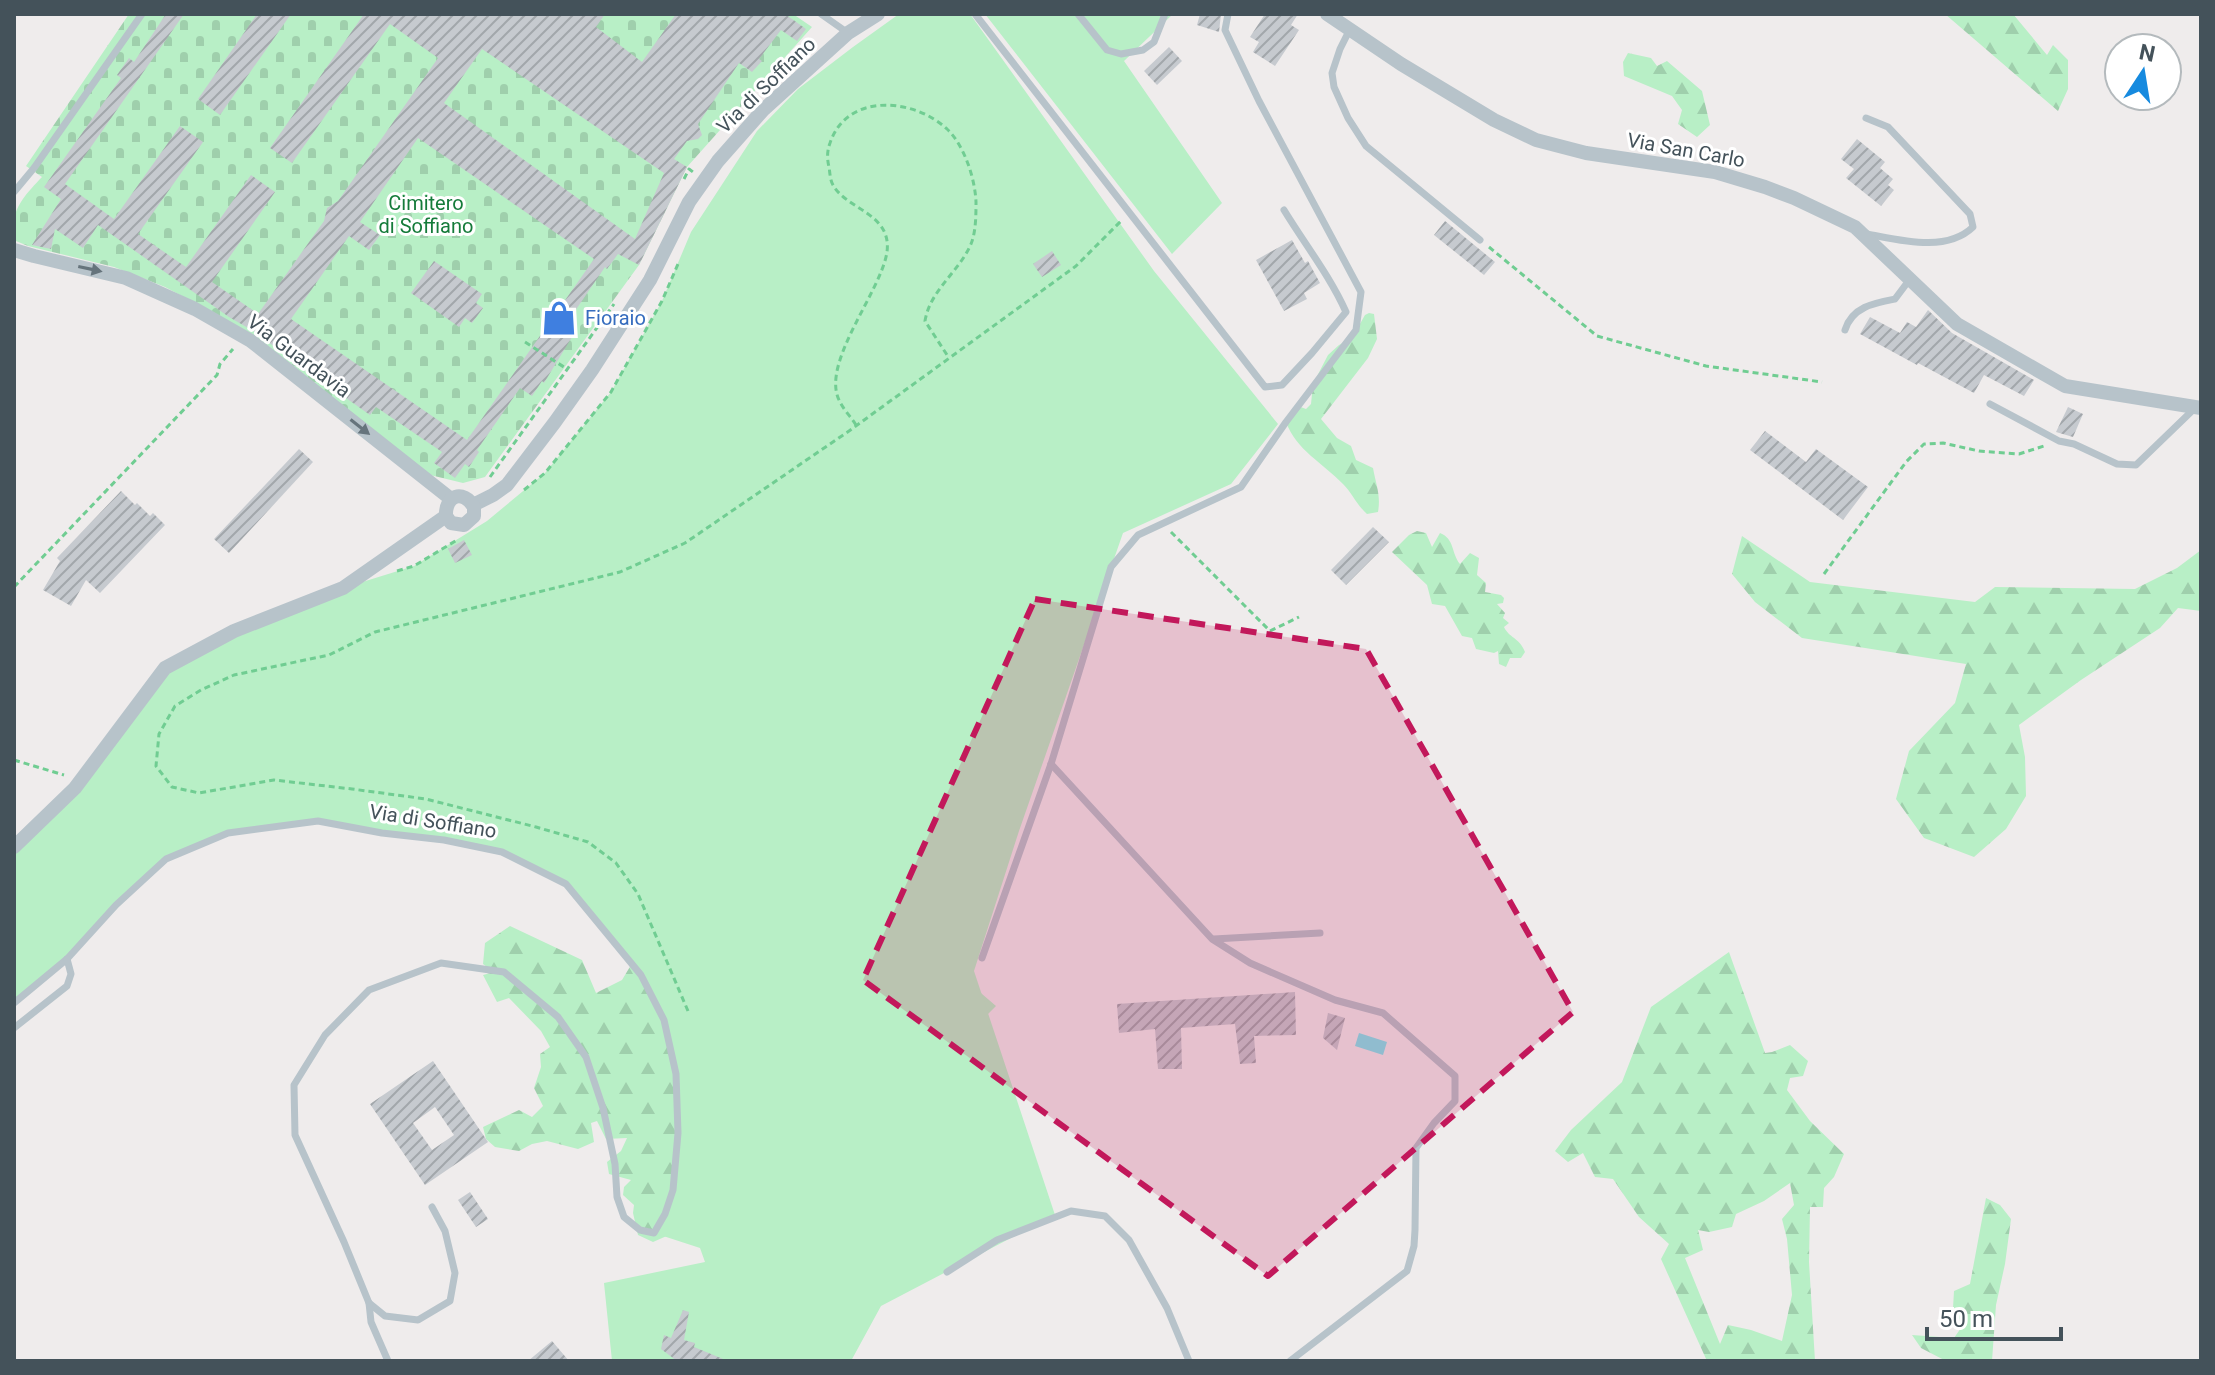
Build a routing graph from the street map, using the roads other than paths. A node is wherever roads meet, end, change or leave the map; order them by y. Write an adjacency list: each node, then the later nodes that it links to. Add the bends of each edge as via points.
1 (142, 14): 12 (lane)
2 (821, 14): 10 (lane)
3 (878, 14): 10 (street, Via di Soffiano)
4 (975, 14): 13 (lane, via 1265,387 1282,385 1346,312)
5 (1078, 14): 6 (lane, via 1107,50 1121,54 1154,42)
6 (1165, 14)
7 (1228, 14): 24 (lane, via 1225,30 1361,292 1356,330 1241,487 1138,535 1111,567)
8 (1327, 14): 9 (street, Via San Carlo)
9 (1350, 29): 14 (street, Via San Carlo, via 1494,120 1536,140 1715,172 1794,198); 15 (lane, via 1332,73 1348,118 1366,146)
10 (848, 33): 22 (street, Via di Soffiano, via 763,110 718,161 689,202 650,280 555,422 507,485)
11 (1866, 118): 14 (lane, via 1888,127 1970,214 1973,227 1946,241)
12 (14, 192)
13 (1284, 210)
14 (1861, 233): 17 (street, Via San Carlo)
15 (1480, 240)
16 (14, 250): 21 (street, Via Guardavia, one-way to 21, via 126,278 195,309 244,337)
17 (1910, 279): 18 (lane, via 1895,299 1856,311); 20 (street, Via San Carlo, via 1957,324 2065,386)
18 (1845, 330)
19 (1990, 404): 20 (lane, via 2059,441 2117,464 2136,465)
20 (2198, 408)
21 (451, 499): 22 (street, via 460,496); 23 (street)
22 (473, 505): 23 (street, Via di Soffiano, via 474,516 464,525 451,523)
23 (446, 516): 25 (street, Via di Soffiano, via 343,588 234,631 165,668 81,780)
24 (1051, 764): 27 (lane); 28 (lane)
25 (14, 847)
26 (1320, 933): 27 (lane)
27 (1212, 939): 37 (lane, via 1250,963 1335,1000 1383,1013 1455,1076 1455,1101 1416,1148 1414,1246 1407,1271)
28 (982, 958)
29 (67, 959): 30 (lane, Via di Soffiano); 31 (lane, via 67,986); 34 (lane, Via di Soffiano, via 166,859 228,833 318,821 444,840 502,852 566,884 641,975 664,1020 676,1074 678,1133 673,1190 665,1214 654,1233 624,1217 603,1108 586,1057 558,1017 504,972 441,963 369,990 325,1035 294,1085 295,1135)
30 (14, 1003)
31 (14, 1028)
32 (432, 1207): 34 (lane, via 445,1231 455,1273 450,1301 418,1320 385,1316)
33 (947, 1272): 36 (lane, via 997,1240 1071,1211 1105,1216 1129,1240)
34 (369, 1303): 35 (lane, via 371,1322)
35 (388, 1361)
36 (1189, 1361)
37 (1290, 1361)

